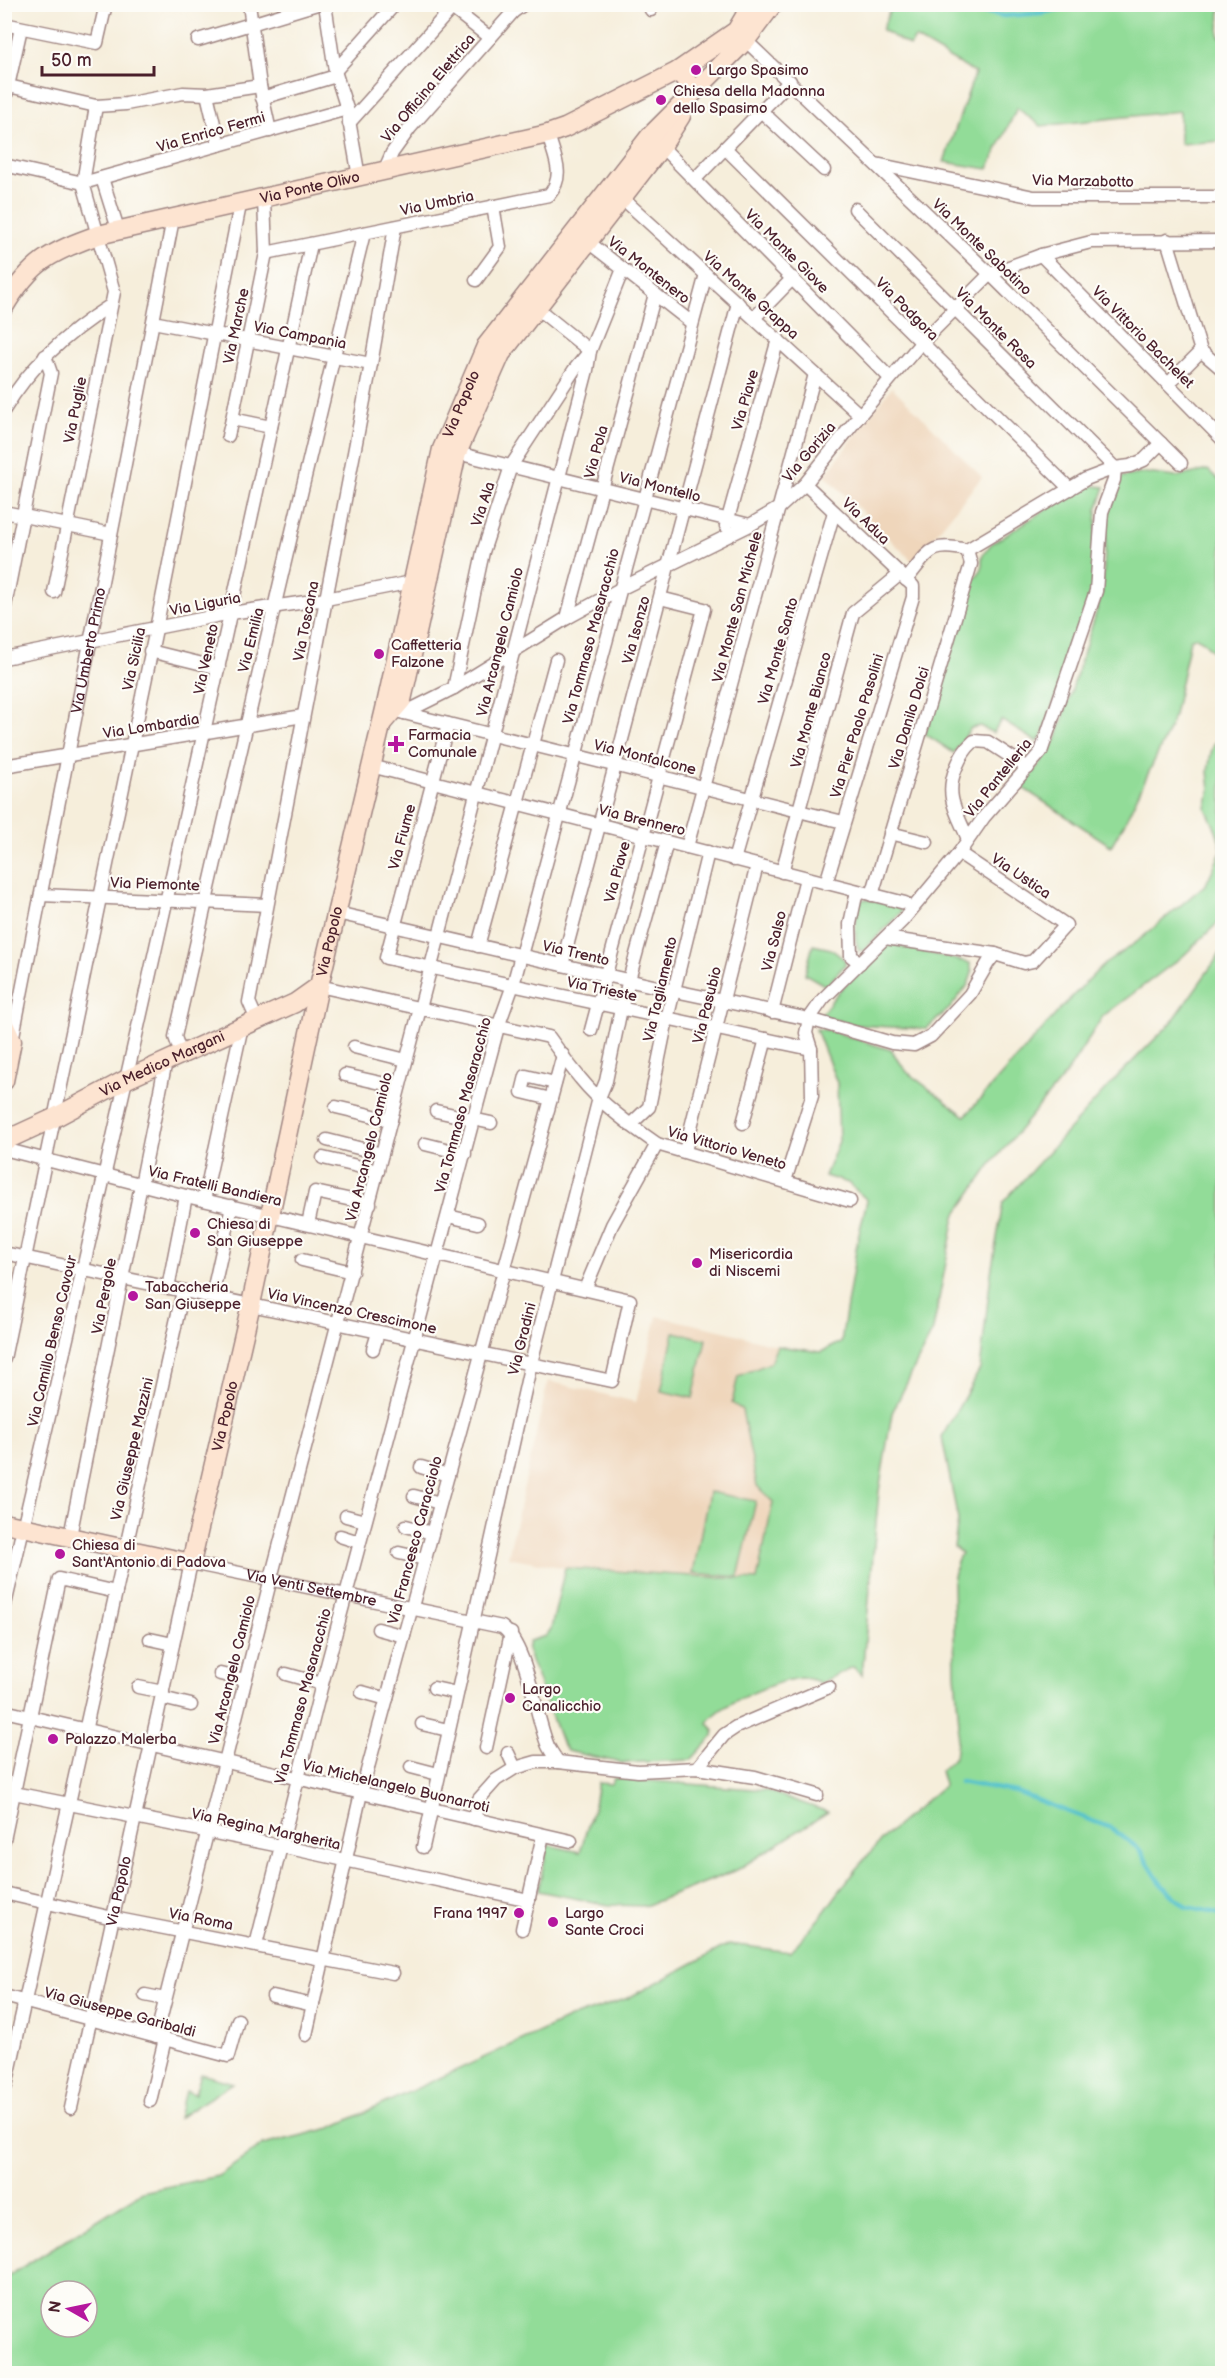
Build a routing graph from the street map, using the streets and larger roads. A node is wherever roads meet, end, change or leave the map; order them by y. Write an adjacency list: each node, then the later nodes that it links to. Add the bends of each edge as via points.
1 (106, 4): 11 (street, via 97,43)
2 (249, 4): 10 (street)
3 (317, 4): 10 (street)
4 (325, 4): 16 (street)
5 (394, 4): 16 (street)
6 (524, 4): 13 (street, Via Officina Elettrica)
7 (752, 4): 12 (street)
8 (773, 4): 12 (street)
9 (4, 24): 11 (street)
10 (251, 24): 14 (street); 20 (street)
11 (21, 27): 18 (street)
12 (741, 36): 15 (street, Via Ponte Olivo); 17 (street, Via Monte Sabotino); 19 (street)
13 (490, 38): 26 (street, via 452,8); 34 (street, Via Officina Elettrica, via 410,128)
14 (198, 40)
15 (678, 71): 19 (street); 28 (street, Via Ponte Olivo)
16 (335, 74): 20 (street); 24 (street)
17 (790, 81): 25 (street); 32 (street, Via Monte Sabotino)
18 (6, 85): 22 (street); 23 (street)
19 (695, 91): 29 (street)
20 (261, 92): 21 (street); 27 (street)
21 (207, 94): 23 (street, via 183,93); 30 (street)
22 (4, 104)
23 (96, 106): 39 (street)
24 (346, 109): 26 (street); 27 (street, Via Enrico Fermi)
25 (761, 111): 31 (street); 35 (street)
26 (349, 123): 36 (street)
27 (270, 131): 30 (street, Via Enrico Fermi)
28 (548, 134): 34 (street, Via Ponte Olivo); 44 (street, Via Umbria, via 559,175 557,186 549,195)
29 (656, 141): 38 (street, Via Monte Giove); 40 (street, Via Popolo); 63 (street, Via Popolo)
30 (219, 145): 37 (street, Via Enrico Fermi)
31 (725, 148): 38 (street); 74 (street, Via Podgora)
32 (875, 164): 41 (street, Via Marzabotto, via 1034,197); 59 (street, Via Monte Sabotino)
33 (4, 165): 39 (street)
34 (385, 170): 36 (street, Via Ponte Olivo)
35 (824, 170)
36 (359, 177): 42 (street, Via Ponte Olivo)
37 (102, 178): 39 (street, Via Enrico Fermi); 48 (street)
38 (695, 179): 60 (street, Via Monte Giove)
39 (83, 183): 50 (street, Via Puglie)
40 (621, 197): 52 (street, Via Popolo); 58 (street, Via Monte Grappa)
41 (1222, 197)
42 (264, 200): 43 (street, Via Ponte Olivo); 55 (street, Via Marche)
43 (240, 205): 46 (street, Via Ponte Olivo); 71 (street, Via Sicilia)
44 (493, 206): 47 (street, Via Umbria); 61 (street, via 500,247)
45 (855, 209): 67 (street, Via Monte Rosa)
46 (173, 219): 48 (street, Via Ponte Olivo); 69 (street, Via Umberto Primo)
47 (395, 226): 49 (street, Via Umbria); 80 (street, Via Toscana)
48 (118, 229): 50 (street, Via Ponte Olivo)
49 (364, 233): 54 (street, Via Umbria); 79 (street, Via Emilia)
50 (98, 235): 65 (street, Via Puglie, via 114,292); 66 (street, Via Ponte Olivo, via 47,257 26,274)
51 (1167, 240): 53 (street, Via Gorizia); 56 (street, Via Gorizia, via 1091,242); 77 (street)
52 (587, 241): 57 (street, Via Montenero); 63 (street, Via Popolo)
53 (1222, 242)
54 (311, 244): 55 (street, Via Umbria); 75 (street, Via Veneto)
55 (267, 253): 73 (street, Via Marche)
56 (1041, 255): 59 (street, Via Gorizia); 84 (street, Via Vittorio Bachelet)
57 (623, 269): 62 (street, Via Montenero); 76 (street, Via Arcangelo Camiolo)
58 (706, 274): 64 (street, Via Monte Grappa); 70 (street, Via Tommaso Masaracchio)
59 (990, 274): 67 (street, Via Gorizia); 91 (street, Via Monte Sabotino)
60 (793, 278): 68 (street); 83 (street, Via Monte Giove)
61 (476, 280)
62 (655, 294): 70 (street, Via Montenero); 98 (street, Via Pola)
63 (530, 303): 76 (street); 92 (street, Via Popolo, via 501,354); 114 (street, Via Popolo, via 486,346 442,449)
64 (738, 303): 68 (street, Via Monte Grappa); 102 (street, Via Isonzo)
65 (111, 305): 78 (street); 107 (street, Via Puglie)
66 (4, 307)
67 (956, 308): 74 (street, Via Gorizia); 95 (street, Via Monte Rosa)
68 (754, 318): 72 (street, Via Monte Grappa)
69 (153, 322): 71 (street, Via Campania); 109 (street, Via Umberto Primo)
70 (692, 323): 100 (street, Via Tommaso Masaracchio)
71 (214, 334): 73 (street, Via Campania); 123 (street, Via Sicilia)
72 (778, 339): 82 (street, Via Monte Grappa); 106 (street, Via Piave)
73 (249, 340): 75 (street, Via Campania); 87 (street, Via Marche)
74 (920, 344): 83 (street, Via Gorizia); 99 (street, Via Podgora)
75 (288, 348): 79 (street, Via Campania); 88 (street, Via Veneto)
76 (590, 351): 94 (street, Via Ala); 96 (street, Via Arcangelo Camiolo)
77 (1201, 351): 81 (street); 84 (street)
78 (45, 356): 85 (street); 105 (street, via 51,373)
79 (334, 356): 80 (street, Via Campania); 119 (street, Via Emilia)
80 (371, 363): 118 (street, Via Toscana)
81 (1222, 369)
82 (815, 374): 86 (street, Via Monte Grappa); 101 (street, Via Monte San Michele)
83 (890, 378): 86 (street, Via Gorizia)
84 (1168, 384): 90 (street, Via Vittorio Bachelet)
85 (4, 410)
86 (860, 415): 97 (street, Via Gorizia)
87 (232, 419): 88 (street); 89 (street, Via Marche)
88 (271, 427): 121 (street, Via Veneto)
89 (228, 436)
90 (1222, 439)
91 (1161, 443): 93 (street, Via Monte Sabotino); 95 (street, via 1144,460)
92 (457, 453): 94 (street, Via Montello); 131 (street, Via Popolo, via 402,700)
93 (1181, 463)
94 (511, 466): 96 (street, Via Montello); 130 (street, Via Ala, via 483,552)
95 (1115, 468): 99 (street); 144 (street, Via Pantelleria, via 1102,512 1096,591 1041,752)
96 (558, 478): 98 (street, Via Montello); 126 (street, Via Arcangelo Camiolo)
97 (805, 484): 101 (street, Via Gorizia); 104 (street, Via Adua)
98 (602, 489): 100 (street, Via Montello); 122 (street, Via Pola)
99 (1070, 489): 111 (street)
100 (644, 499): 102 (street, Via Montello); 115 (street, Via Tommaso Masaracchio)
101 (779, 508): 108 (street, Via Gorizia); 147 (street, Via Monte San Michele)
102 (684, 509): 106 (street, Via Montello); 112 (street, Via Isonzo)
103 (4, 512): 105 (street)
104 (834, 512): 113 (street, Via Adua); 149 (street, Via Monte Santo)
105 (22, 516): 107 (street); 120 (street)
106 (728, 519): 108 (street, Via Montello); 110 (street, Via Piave)
107 (68, 525): 109 (street); 116 (street, Via Puglie)
108 (750, 525): 110 (street, Via Gorizia)
109 (111, 534): 124 (street, Via Umberto Primo)
110 (723, 537): 112 (street, Via Gorizia)
111 (967, 550): 113 (street, Via Monte Bianco, via 947,545 934,548); 155 (street, Via Danilo Dolci, via 971,564)
112 (669, 565): 115 (street, Via Gorizia); 117 (street, Via Isonzo)
113 (903, 578): 151 (street, Via Monte Bianco, via 853,613); 153 (street, Via Pier Paolo Pasolini, via 913,586 913,597)
114 (412, 582): 118 (street, Via Liguria); 131 (street, Via Popolo)
115 (620, 589): 122 (street, Via Gorizia); 140 (street, Via Tommaso Masaracchio)
116 (54, 592)
117 (660, 598): 141 (street, Via Isonzo); 145 (street, Via Piave, via 704,609)
118 (326, 599): 119 (street, Via Liguria); 132 (street, Via Toscana)
119 (275, 607): 121 (street, Via Liguria); 134 (street, Via Emilia)
120 (4, 611)
121 (231, 613): 123 (street, Via Liguria); 129 (street, Via Veneto)
122 (567, 618): 126 (street, Via Gorizia)
123 (156, 629): 124 (street, Via Liguria); 125 (street, Via Sicilia)
124 (90, 641): 127 (street, Via Liguria); 139 (street, Via Umberto Primo)
125 (150, 651): 129 (street); 137 (street, Via Sicilia)
126 (512, 651): 130 (street, Via Gorizia); 136 (street, Via Arcangelo Camiolo)
127 (4, 658)
128 (555, 660): 138 (street)
129 (219, 668): 135 (street, Via Veneto)
130 (454, 688): 131 (street, Via Gorizia)
131 (391, 715): 133 (street, Via Monfalcone); 143 (street, Via Popolo)
132 (303, 716): 134 (street, Via Lombardia); 175 (street, Via Toscana)
133 (448, 724): 136 (street, Via Monfalcone); 146 (street, Via Fiume)
134 (245, 726): 135 (street, Via Lombardia); 173 (street, Via Emilia)
135 (205, 732): 137 (street, Via Lombardia); 172 (street, Via Veneto)
136 (492, 735): 138 (street, Via Monfalcone); 148 (street, Via Arcangelo Camiolo)
137 (132, 745): 139 (street, Via Lombardia); 171 (street, Via Sicilia)
138 (532, 745): 140 (street, Via Monfalcone); 150 (street)
139 (68, 755): 142 (street, Via Lombardia); 169 (street, Via Umberto Primo)
140 (575, 755): 141 (street, Via Monfalcone); 152 (street, Via Tommaso Masaracchio)
141 (615, 765): 145 (street, Via Monfalcone); 154 (street, Via Isonzo)
142 (4, 766)
143 (371, 766): 146 (street, Via Brennero); 176 (street, Via Popolo)
144 (1028, 768): 157 (street, Via Pantelleria); 157 (street, via 988,742 974,741 964,751 950,783 951,796)
145 (658, 776): 147 (street, Via Monfalcone); 156 (street, Via Piave)
146 (432, 782): 148 (street, Via Brennero); 177 (street, Via Fiume)
147 (703, 787): 149 (street, Via Monfalcone); 160 (street, Via Monte San Michele)
148 (476, 793): 150 (street, Via Brennero); 178 (street, Via Arcangelo Camiolo)
149 (752, 799): 151 (street, Via Monfalcone); 163 (street, Via Monte Santo)
150 (517, 804): 152 (street, Via Brennero); 180 (street)
151 (799, 811): 153 (street, Via Monfalcone); 165 (street, Via Monte Bianco)
152 (559, 815): 154 (street, Via Brennero); 182 (street, Via Tommaso Masaracchio)
153 (843, 822): 167 (street, Via Pier Paolo Pasolini)
154 (599, 825): 156 (street, Via Brennero); 185 (street, Via Isonzo)
155 (890, 833): 159 (street); 170 (street, Via Danilo Dolci)
156 (643, 836): 158 (street, Via Brennero); 187 (street, Via Piave)
157 (968, 839): 162 (street, Via Pantelleria)
158 (667, 842): 160 (street, Via Brennero); 188 (street, Via Gradini)
159 (927, 843)
160 (687, 847): 161 (street, Via Brennero)
161 (708, 852): 163 (street, Via Brennero); 191 (street, Via Tagliamento)
162 (959, 853): 179 (street, Via Pantelleria); 181 (street, Via Ustica, via 1066,925 1033,961 1024,963)
163 (734, 860): 164 (street, Via Brennero)
164 (757, 865): 165 (street, Via Brennero); 192 (street, Via Pasubio)
165 (782, 872): 166 (street, Via Brennero)
166 (806, 878): 167 (street, Via Brennero); 198 (street, Via Salso)
167 (826, 883): 168 (street, Via Brennero)
168 (858, 891): 170 (street, Via Brennero); 184 (street, via 850,924 851,956)
169 (41, 895): 171 (street, Via Piemonte); 205 (street, Via Umberto Primo)
170 (872, 895): 174 (street, Via Brennero)
171 (100, 897): 172 (street, Via Piemonte); 221 (street, Via Sicilia)
172 (167, 900): 173 (street, Via Piemonte); 213 (street, Via Veneto)
173 (206, 902): 175 (street, Via Piemonte); 210 (street, Via Emilia, via 175,1037)
174 (905, 903)
175 (267, 905): 201 (street, Via Toscana, via 249,1002)
176 (337, 913): 177 (street, Via Trento); 189 (street, Via Popolo)
177 (395, 926): 178 (street, Via Trento); 183 (street, Via Fiume)
178 (438, 936): 180 (street, Via Trento); 186 (street, Via Arcangelo Camiolo)
179 (885, 938): 181 (street); 184 (street, Via Pantelleria)
180 (478, 946): 182 (street, Via Trento)
181 (995, 954): 200 (street, Via Trento, via 970,994 931,1036 914,1045 892,1043)
182 (520, 955): 185 (street, Via Trento); 190 (street, Via Tommaso Masaracchio)
183 (386, 958): 186 (street, Via Trieste)
184 (860, 963): 200 (street, Via Pantelleria, via 823,999)
185 (562, 965): 187 (street, Via Trento)
186 (430, 967): 190 (street, Via Trieste); 196 (street, Via Arcangelo Camiolo)
187 (605, 975): 188 (street, Via Trento); 194 (street, Via Piave)
188 (629, 981): 191 (street, Via Trento); 197 (street, Via Gradini)
189 (319, 986): 193 (street, Via Medico Margani); 195 (street, Via Popolo); 196 (street, Via Vittorio Veneto)
190 (513, 986): 194 (street, Via Trieste); 202 (street, Via Tommaso Masaracchio)
191 (675, 991): 192 (street, Via Trento); 199 (street, Via Tagliamento)
192 (723, 1001): 198 (street, Via Trento); 203 (street, Via Pasubio)
193 (295, 1003): 195 (street); 201 (street, Via Medico Margani)
194 (598, 1004): 197 (street, Via Trieste); 204 (street, Via Piave)
195 (314, 1009): 246 (street, Via Popolo)
196 (419, 1009): 202 (street, Via Vittorio Veneto); 211 (street, Via Arcangelo Camiolo)
197 (621, 1009): 199 (street, Via Trieste); 217 (street, Via Gradini)
198 (772, 1012): 200 (street, Via Trento)
199 (667, 1019): 203 (street, Via Trieste); 226 (street, Via Tagliamento, via 650,1107)
200 (809, 1019): 208 (street, via 806,1033)
201 (250, 1023): 210 (street, Via Medico Margani); 242 (street)
202 (498, 1027): 209 (street, Via Vittorio Veneto, via 549,1037); 222 (street, Via Tommaso Masaracchio)
203 (716, 1029): 206 (street, Via Trieste); 232 (street, Via Pasubio)
204 (591, 1030)
205 (8, 1033): 214 (street, Via Umberto Primo)
206 (766, 1040): 208 (street, Via Trieste); 225 (street)
207 (354, 1047): 211 (street)
208 (811, 1049): 239 (street, via 812,1096)
209 (563, 1055): 215 (street, Via Francesco Caracciolo); 217 (street, Via Vittorio Veneto)
210 (174, 1058): 213 (street, Via Medico Margani); 240 (street, Via Pergole)
211 (406, 1060): 216 (street, Via Arcangelo Camiolo)
212 (345, 1075): 216 (street)
213 (127, 1079): 221 (street, Via Medico Margani); 238 (street, Via Camillo Benso Cavour)
214 (4, 1081)
215 (555, 1083): 218 (street, Via Francesco Caracciolo); 218 (street, via 526,1076 522,1092)
216 (399, 1087): 223 (street, Via Arcangelo Camiolo)
217 (599, 1098): 226 (street, Via Vittorio Veneto); 259 (street, Via Gradini)
218 (551, 1099): 255 (street, Via Francesco Caracciolo)
219 (336, 1107): 223 (street)
220 (436, 1111): 222 (street)
221 (54, 1118): 228 (street, Via Medico Margani); 236 (street, Via Sicilia)
222 (474, 1119): 224 (street); 234 (street, Via Tommaso Masaracchio)
223 (391, 1120): 233 (street, Via Arcangelo Camiolo)
224 (491, 1123)
225 (743, 1123)
226 (630, 1125): 230 (street, Via Vittorio Veneto)
227 (327, 1140): 233 (street)
228 (4, 1141)
229 (425, 1144): 234 (street)
230 (657, 1144): 232 (street, Via Vittorio Veneto); 261 (street, via 612,1225)
231 (4, 1149): 236 (street, Via Fratelli Bandiera)
232 (685, 1151): 239 (street, Via Vittorio Veneto)
233 (382, 1154): 237 (street, Via Arcangelo Camiolo)
234 (465, 1154): 247 (street, Via Tommaso Masaracchio)
235 (323, 1158): 237 (street)
236 (44, 1159): 238 (street, Via Fratelli Bandiera); 253 (street, Via Sicilia)
237 (378, 1171): 244 (street, Via Arcangelo Camiolo)
238 (106, 1175): 240 (street, Via Fratelli Bandiera); 256 (street, Via Camillo Benso Cavour)
239 (785, 1181): 243 (street, Via Vittorio Veneto)
240 (141, 1184): 241 (street, Via Fratelli Bandiera); 258 (street, Via Pergole)
241 (186, 1196): 242 (street, Via Fratelli Bandiera); 260 (street)
242 (204, 1200): 245 (street, Via Fratelli Bandiera)
243 (850, 1201)
244 (370, 1204): 249 (street, via 315,1192); 250 (street, Via Arcangelo Camiolo)
245 (231, 1206): 246 (street, Via Fratelli Bandiera); 263 (street)
246 (270, 1215): 249 (street, Via Fratelli Bandiera); 265 (street, Via Popolo)
247 (448, 1216): 248 (street); 252 (street, Via Tommaso Masaracchio)
248 (478, 1223)
249 (308, 1224): 250 (street, Via Fratelli Bandiera)
250 (361, 1236): 252 (street, Via Fratelli Bandiera); 257 (street, Via Arcangelo Camiolo)
251 (4, 1253): 253 (street, Via Vincenzo Crescimone)
252 (438, 1254): 255 (street, Via Fratelli Bandiera); 268 (street, Via Tommaso Masaracchio)
253 (25, 1257): 256 (street, Via Vincenzo Crescimone); 271 (street, Via Sicilia)
254 (302, 1260): 257 (street)
255 (503, 1270): 259 (street, Via Fratelli Bandiera); 270 (street, Via Francesco Caracciolo)
256 (84, 1271): 258 (street, Via Vincenzo Crescimone); 281 (street, Via Camillo Benso Cavour)
257 (352, 1272): 266 (street, Via Arcangelo Camiolo)
258 (123, 1278): 260 (street, Via Vincenzo Crescimone); 283 (street, Via Pergole)
259 (552, 1281): 261 (street, Via Fratelli Bandiera); 272 (street, Via Gradini)
260 (168, 1288): 262 (street, Via Vincenzo Crescimone)
261 (585, 1289): 264 (street, Via Fratelli Bandiera)
262 (183, 1290): 263 (street, Via Vincenzo Crescimone); 286 (street, Via Giuseppe Mazzini)
263 (212, 1296): 265 (street, Via Vincenzo Crescimone)
264 (630, 1300): 272 (street, Via Vincenzo Crescimone, via 612,1381)
265 (251, 1304): 266 (street, Via Vincenzo Crescimone); 289 (street, Via Popolo)
266 (338, 1324): 267 (street, Via Vincenzo Crescimone); 290 (street, Via Arcangelo Camiolo)
267 (378, 1333): 268 (street, Via Vincenzo Crescimone); 269 (street)
268 (415, 1340): 270 (street, Via Vincenzo Crescimone); 278 (street, Via Tommaso Masaracchio)
269 (373, 1349)
270 (481, 1353): 272 (street, Via Vincenzo Crescimone); 274 (street, Via Francesco Caracciolo)
271 (4, 1359)
272 (531, 1364): 295 (street, Via Gradini)
273 (421, 1467): 274 (street)
274 (448, 1475): 276 (street, Via Francesco Caracciolo)
275 (414, 1496): 276 (street)
276 (440, 1503): 282 (street, Via Francesco Caracciolo)
277 (346, 1516): 278 (street)
278 (365, 1521): 285 (street, Via Tommaso Masaracchio)
279 (4, 1523): 281 (street, Via Venti Settembre)
280 (406, 1526): 282 (street)
281 (24, 1527): 283 (street, Via Venti Settembre); 294 (street, Via Camillo Benso Cavour)
282 (432, 1533): 288 (street, Via Francesco Caracciolo)
283 (70, 1536): 286 (street, Via Venti Settembre)
284 (340, 1536): 285 (street)
285 (360, 1542): 292 (street, Via Tommaso Masaracchio)
286 (126, 1549): 289 (street, Via Venti Settembre); 291 (street, Via Giuseppe Mazzini)
287 (399, 1552): 288 (street)
288 (425, 1559): 293 (street, Via Francesco Caracciolo)
289 (191, 1563): 290 (street, Via Venti Settembre); 300 (street, Via Popolo)
290 (271, 1578): 292 (street, Via Venti Settembre); 303 (street, Via Arcangelo Camiolo)
291 (116, 1592): 314 (street, via 59,1579); 316 (street, Via Giuseppe Mazzini)
292 (345, 1594): 293 (street, Via Venti Settembre); 304 (street, Via Tommaso Masaracchio)
293 (412, 1607): 295 (street, Via Venti Settembre); 298 (street, Via Francesco Caracciolo)
294 (4, 1609)
295 (474, 1620): 297 (street, Via Venti Settembre); 309 (street, Via Gradini)
296 (378, 1629): 298 (street)
297 (511, 1633): 319 (street); 322 (street, via 549,1747)
298 (404, 1636): 311 (street, Via Francesco Caracciolo)
299 (150, 1639): 300 (street)
300 (173, 1644): 310 (street, Via Popolo)
301 (220, 1674): 303 (street)
302 (286, 1674): 304 (street)
303 (245, 1680): 321 (street, Via Arcangelo Camiolo)
304 (322, 1684): 327 (street, Via Tommaso Masaracchio)
305 (138, 1687): 310 (street)
306 (829, 1687): 325 (street, via 736,1726)
307 (434, 1688): 309 (street)
308 (362, 1692): 311 (street)
309 (457, 1693): 317 (street, Via Gradini)
310 (162, 1695): 312 (street); 318 (street, Via Popolo)
311 (387, 1699): 329 (street, Via Francesco Caracciolo)
312 (191, 1705)
313 (4, 1711): 314 (street, Via Michelangelo Buonarroti)
314 (30, 1717): 316 (street, Via Michelangelo Buonarroti); 328 (street)
315 (422, 1724): 317 (street)
316 (86, 1729): 318 (street, Via Michelangelo Buonarroti); 331 (street, Via Giuseppe Mazzini)
317 (448, 1730): 326 (street, Via Gradini)
318 (151, 1744): 321 (street, Via Michelangelo Buonarroti); 333 (street, Via Popolo)
319 (486, 1748)
320 (508, 1753): 324 (street)
321 (225, 1761): 327 (street, Via Michelangelo Buonarroti); 335 (street, Via Arcangelo Camiolo)
322 (558, 1762): 324 (street, via 536,1762); 325 (street, via 638,1771)
323 (411, 1767): 326 (street)
324 (515, 1768): 334 (street, via 496,1780 479,1799)
325 (697, 1768): 330 (street, via 755,1777)
326 (438, 1774): 332 (street, Via Gradini)
327 (297, 1779): 329 (street, Via Michelangelo Buonarroti); 339 (street, Via Tommaso Masaracchio)
328 (9, 1792): 331 (street, Via Regina Margherita); 337 (street)
329 (361, 1792): 332 (street, Via Michelangelo Buonarroti); 341 (street, Via Francesco Caracciolo)
330 (817, 1795)
331 (69, 1804): 333 (street, Via Regina Margherita); 344 (street, Via Giuseppe Mazzini)
332 (430, 1809): 334 (street, Via Michelangelo Buonarroti); 340 (street, Via Gradini)
333 (135, 1817): 335 (street, Via Regina Margherita); 345 (street, Via Popolo)
334 (474, 1819): 336 (street, Via Michelangelo Buonarroti)
335 (207, 1832): 339 (street, Via Regina Margherita); 347 (street, Via Arcangelo Camiolo)
336 (543, 1835): 338 (street, Via Michelangelo Buonarroti); 343 (street)
337 (4, 1840)
338 (572, 1841)
339 (280, 1846): 341 (street, Via Regina Margherita); 348 (street, Via Tommaso Masaracchio)
340 (423, 1847)
341 (345, 1861): 343 (street, Via Regina Margherita); 349 (street, Via Francesco Caracciolo)
342 (4, 1893): 344 (street, Via Roma)
343 (527, 1896): 346 (street)
344 (47, 1903): 345 (street, Via Roma); 355 (street, Via Giuseppe Mazzini)
345 (114, 1918): 347 (street, Via Roma); 357 (street, Via Popolo)
346 (522, 1929)
347 (183, 1930): 348 (street, Via Roma); 354 (street, Via Arcangelo Camiolo)
348 (256, 1945): 349 (street, Via Roma)
349 (323, 1959): 350 (street, Via Roma); 356 (street, Via Francesco Caracciolo)
350 (393, 1974)
351 (146, 1995): 354 (street)
352 (4, 1996): 355 (street, Via Giuseppe Garibaldi)
353 (273, 1996): 356 (street)
354 (165, 1999): 360 (street, Via Arcangelo Camiolo)
355 (25, 2001): 357 (street, Via Giuseppe Garibaldi); 361 (street, Via Giuseppe Mazzini)
356 (313, 2005): 359 (street, Via Francesco Caracciolo)
357 (92, 2018): 360 (street, Via Giuseppe Garibaldi); 363 (street, Via Popolo)
358 (238, 2020): 360 (street, Via Giuseppe Garibaldi, via 228,2056)
359 (306, 2035)
360 (160, 2038): 362 (street, Via Arcangelo Camiolo)
361 (6, 2086)
362 (150, 2100)
363 (71, 2108)

